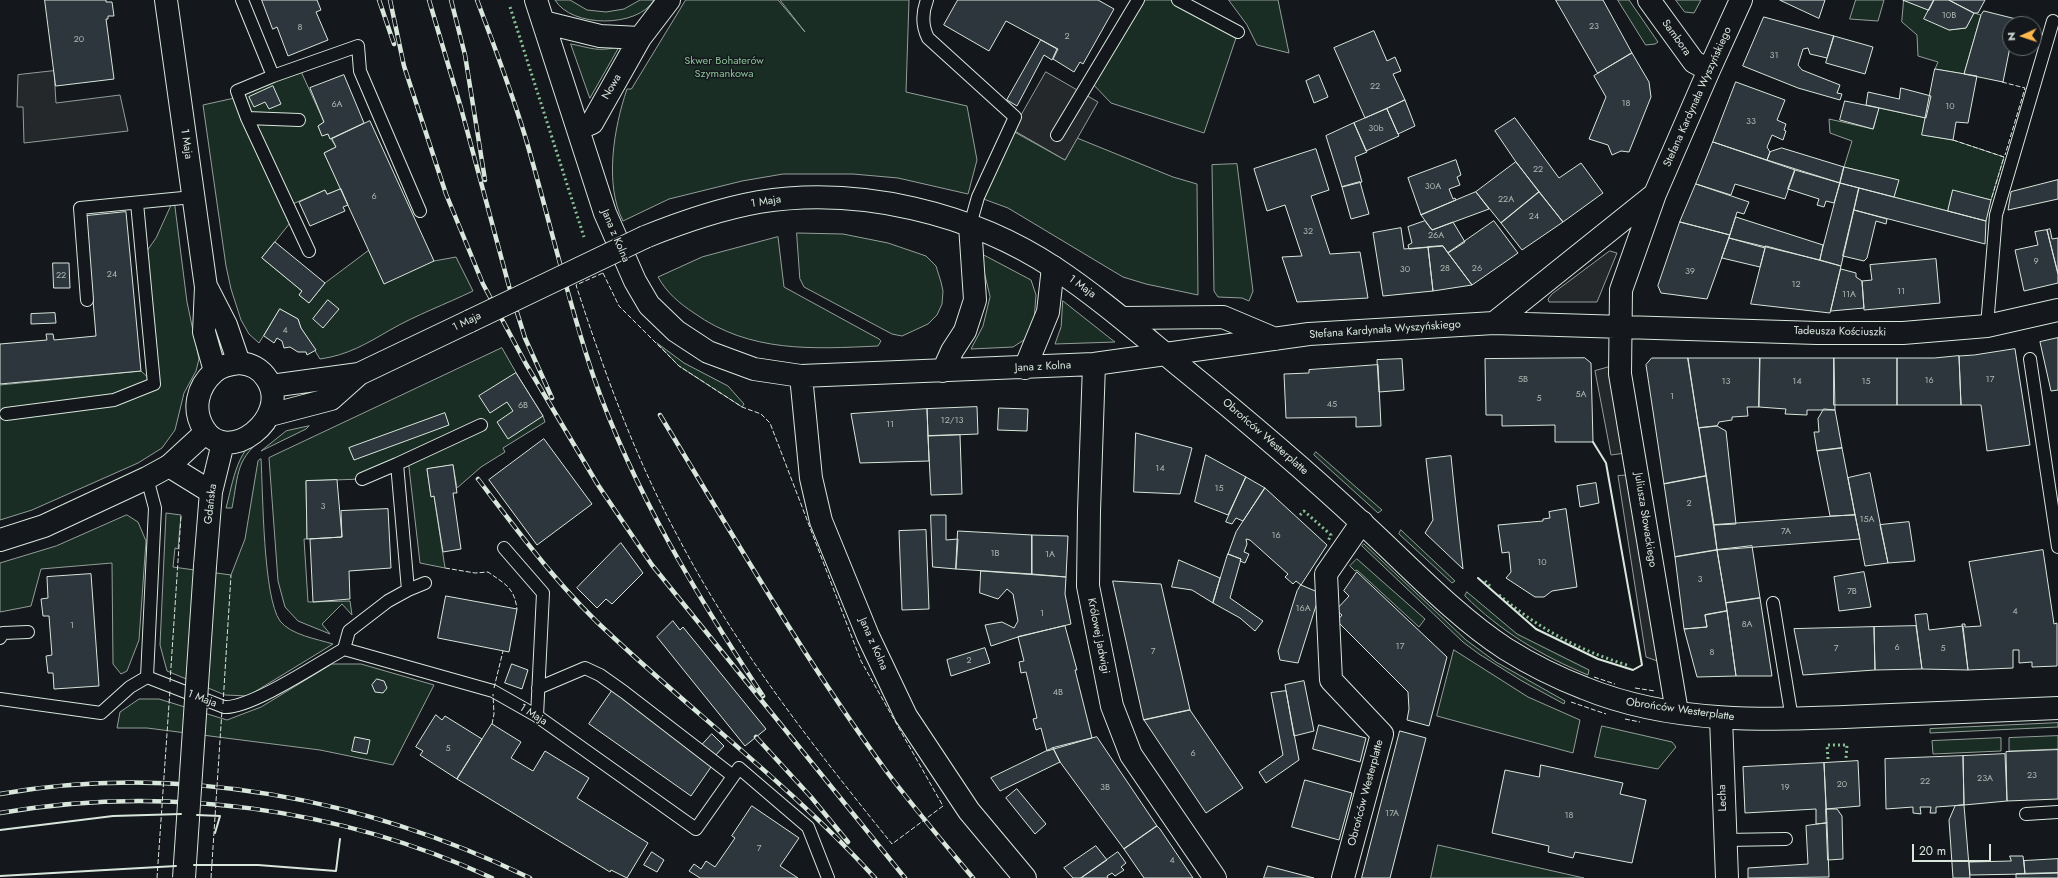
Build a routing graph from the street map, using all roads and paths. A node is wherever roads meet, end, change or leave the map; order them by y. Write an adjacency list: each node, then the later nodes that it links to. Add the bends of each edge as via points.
1 (166, 0): 21 (street, 1 Maja)
2 (242, 0): 15 (lane)
3 (536, 0): 11 (street, Jana z Kolna)
4 (669, 0): 13 (street, Nowa)
5 (927, 0): 24 (lane, via 923,16 928,38 1014,117 978,197)
6 (1138, 0): 19 (lane)
7 (1178, 0): 12 (lane)
8 (1648, 0): 14 (street, Sambora, via 1694,62)
9 (1741, 0): 14 (street, Stefana Kardynała Wyszyńskiego)
10 (2053, 21): 33 (lane, via 1996,215)
11 (543, 22): 13 (street, via 600,36); 18 (street, Jana z Kolna)
12 (1238, 32)
13 (640, 38): 18 (street, Nowa, via 592,123)
14 (1709, 70): 20 (street, Stefana Kardynała Wyszyńskiego)
15 (273, 76): 16 (lane, via 237,91); 23 (lane, via 358,46 360,71)
16 (247, 118): 17 (lane); 25 (lane)
17 (299, 120)
18 (578, 128): 43 (street, Jana z Kolna, via 605,213 635,281 649,304 676,331 708,352 754,369)
19 (1056, 135)
20 (1655, 194): 31 (street, Stefana Kardynała Wyszyńskiego); 32 (street, Stefana Kardynała Wyszyńskiego, via 1621,290)
21 (193, 197): 22 (lane); 27 (street, 1 Maja)
22 (137, 203): 28 (lane, via 80,208); 45 (lane, via 154,384 114,400)
23 (420, 211)
24 (970, 225): 26 (street, 1 Maja, via 1004,239); 41 (street, via 975,300 965,331); 42 (street, 1 Maja, bridge, via 906,206 858,199 785,198 724,209 645,237)
25 (309, 252)
26 (1053, 267): 30 (street, 1 Maja); 39 (street, via 1048,312)
27 (206, 287): 37 (street, via 226,325); 40 (street, via 204,332)
28 (87, 300)
29 (2058, 310): 33 (street, Tadeusza Kościuszki)
30 (1124, 318): 34 (street, via 1223,317); 35 (street, 1 Maja)
31 (1494, 323): 32 (street, Stefana Kardynała Wyszyńskiego); 34 (street, Stefana Kardynała Wyszyńskiego, via 1310,334)
32 (1620, 326): 33 (street, Tadeusza Kościuszki, via 1816,333 1903,333); 68 (street, Juliusza Słowackiego, via 1620,374)
33 (1987, 326)
34 (1276, 339): 35 (street, Stefana Kardynała Wyszyńskiego)
35 (1166, 354): 38 (street, Jana z Kolna); 54 (street, Obrońców Westerplatte, via 1270,440)
36 (2030, 359): 56 (lane)
37 (239, 363): 40 (street); 44 (street, via 252,365 263,373)
38 (1094, 364): 39 (street, Jana z Kolna); 80 (street, Królowej Jadwigi, via 1088,586 1112,706 1131,755)
39 (1026, 368): 41 (street, Jana z Kolna)
40 (215, 371): 48 (street, via 203,384 197,401 199,421)
41 (943, 371): 43 (street, Jana z Kolna)
42 (359, 374): 44 (street); 46 (street, via 331,399)
43 (801, 376): 79 (street, Jana z Kolna, via 811,478 821,521 868,636 906,716 969,811)
44 (271, 386): 46 (street, via 273,401)
45 (6, 414)
46 (270, 415): 48 (street, via 263,425 244,438)
47 (481, 425): 49 (lane)
48 (214, 438): 50 (street); 53 (street, Gdańska)
49 (397, 464): 52 (lane); 59 (lane)
50 (169, 466): 51 (street); 53 (street)
51 (146, 478): 55 (street, via 44,526); 64 (lane, via 155,508)
52 (362, 479)
53 (211, 492): 77 (street, Gdańska, bridge)
54 (1362, 522): 68 (street, Obrońców Westerplatte, via 1460,613 1505,648 1581,687 1615,700); 81 (street, Obrońców Westerplatte, via 1326,574 1331,680 1382,734)
55 (0, 540)
56 (2058, 547)
57 (504, 548): 65 (lane, via 542,593)
58 (424, 583): 59 (lane)
59 (408, 590): 63 (lane, via 388,601 349,631)
60 (1773, 603): 71 (lane)
61 (28, 632): 62 (lane, via 3,633)
62 (0, 638)
63 (344, 649): 64 (lane, 1 Maja, via 254,700 230,708 224,708); 69 (lane, 1 Maja, via 493,690)
64 (147, 678): 66 (lane, via 130,688 101,713)
65 (538, 688): 69 (lane); 72 (lane, via 585,668 624,692)
66 (0, 699)
67 (2058, 708): 71 (street, Obrońców Westerplatte)
68 (1677, 712): 70 (street, Obrońców Westerplatte)
69 (537, 716): 72 (lane, 1 Maja, via 696,829)
70 (1721, 718): 71 (street, Obrońców Westerplatte); 76 (street, Lecha)
71 (1792, 719)
72 (733, 776): 78 (lane, via 739,768 808,828)
73 (2058, 812): 74 (lane)
74 (2026, 814)
75 (1786, 839): 76 (lane)
76 (1725, 840): 82 (street, Lecha)
77 (184, 878)
78 (828, 878)
79 (1024, 878)
80 (1215, 878)
81 (1343, 878)
82 (1727, 878)

